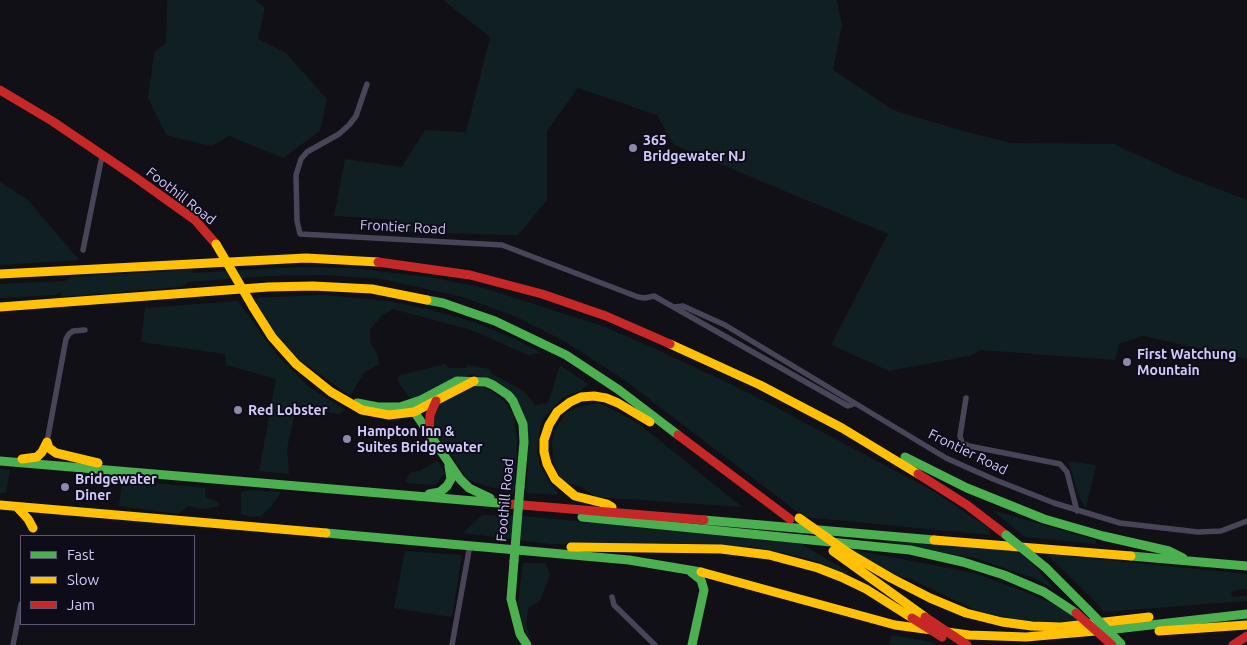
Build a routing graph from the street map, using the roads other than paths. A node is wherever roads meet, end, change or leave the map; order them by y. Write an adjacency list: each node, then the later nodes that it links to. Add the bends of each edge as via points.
1 (367, 84): 7 (street, Frontier Road, via 356,116 349,125 301,159 296,174 300,234 495,244 638,297 654,296)
2 (0, 90): 3 (main road, Foothill Road)
3 (102, 156): 4 (street); 13 (main road, Foothill Road, bridge, via 195,220 210,236 272,337 296,364 331,392 362,410 402,414)
4 (83, 250)
5 (0, 274): 14 (main road, via 306,258 380,262 461,274 542,294 606,316 713,362)
6 (0, 307): 15 (main road, via 284,286 351,287 401,294 478,314 566,354)
7 (674, 307): 12 (street, Frontier Road, via 683,306 725,325); 12 (street, Frontier Road, via 848,406)
8 (85, 330): 17 (street, via 73,331 66,339)
9 (474, 381): 11 (main road, Foothill Road); 13 (main road, Foothill Road, via 457,381); 47 (main road, Foothill Road, bridge, via 486,382 508,395 518,409 524,432 511,600 520,634)
10 (966, 398): 27 (street, Frontier Road, via 960,440 965,445 1060,464 1067,472)
11 (436, 401): 13 (main road, Foothill Road); 16 (main road, via 430,414)
12 (854, 404): 27 (street, Frontier Road, via 967,468)
13 (412, 408): 16 (main road)
14 (842, 428): 33 (main road, via 939,476 1018,510 1072,528 1170,551); 52 (main road, bridge, via 945,491 1006,535 1046,568)
15 (670, 429): 28 (main road, via 659,427 618,403 594,396 570,402 551,420 544,440 544,452 555,479 575,496 607,504); 29 (main road)
16 (429, 434): 19 (main road)
17 (47, 442): 18 (main road, via 42,452 33,458); 20 (main road, via 59,455)
18 (0, 460): 20 (main road)
19 (449, 464): 21 (main road, via 451,474 447,486 440,492); 23 (main road, via 469,488)
20 (132, 472): 21 (main road)
21 (421, 496): 22 (main road)
22 (450, 498): 23 (main road); 52 (main road, bridge, via 459,504 910,550 963,562 1044,592)
23 (498, 502): 28 (main road)
24 (0, 506): 25 (main road)
25 (17, 507): 26 (main road); 26 (main road, via 28,519 32,531 38,519)
26 (50, 510): 31 (main road)
27 (1077, 511): 30 (street, Frontier Road, via 1120,523 1198,532 1221,531)
28 (621, 512): 33 (main road)
29 (794, 519): 40 (main road, bridge, via 930,598 972,615 1019,625 1061,627); 51 (main road, bridge)
30 (1247, 521)
31 (470, 545): 32 (main road); 46 (street)
32 (532, 550): 35 (main road); 50 (main road, bridge, via 554,547 697,549 768,555 818,568 866,589)
33 (1188, 561): 34 (main road)
34 (1247, 566)
35 (683, 569): 36 (main road); 37 (main road, via 699,577)
36 (723, 578): 37 (main road, via 708,583); 43 (main road, via 877,621 944,633 1039,637)
37 (704, 590): 49 (main road)
38 (612, 598): 48 (street, via 614,605)
39 (20, 609): 45 (street)
40 (1247, 609)
41 (1247, 614): 43 (main road)
42 (1247, 624): 43 (main road, via 1126,632)
43 (1118, 628)
44 (1247, 636): 53 (main road)
45 (13, 645)
46 (452, 645)
47 (527, 645)
48 (655, 645)
49 (692, 645)
50 (954, 645)
51 (967, 645)
52 (1119, 645)
53 (1233, 645)

